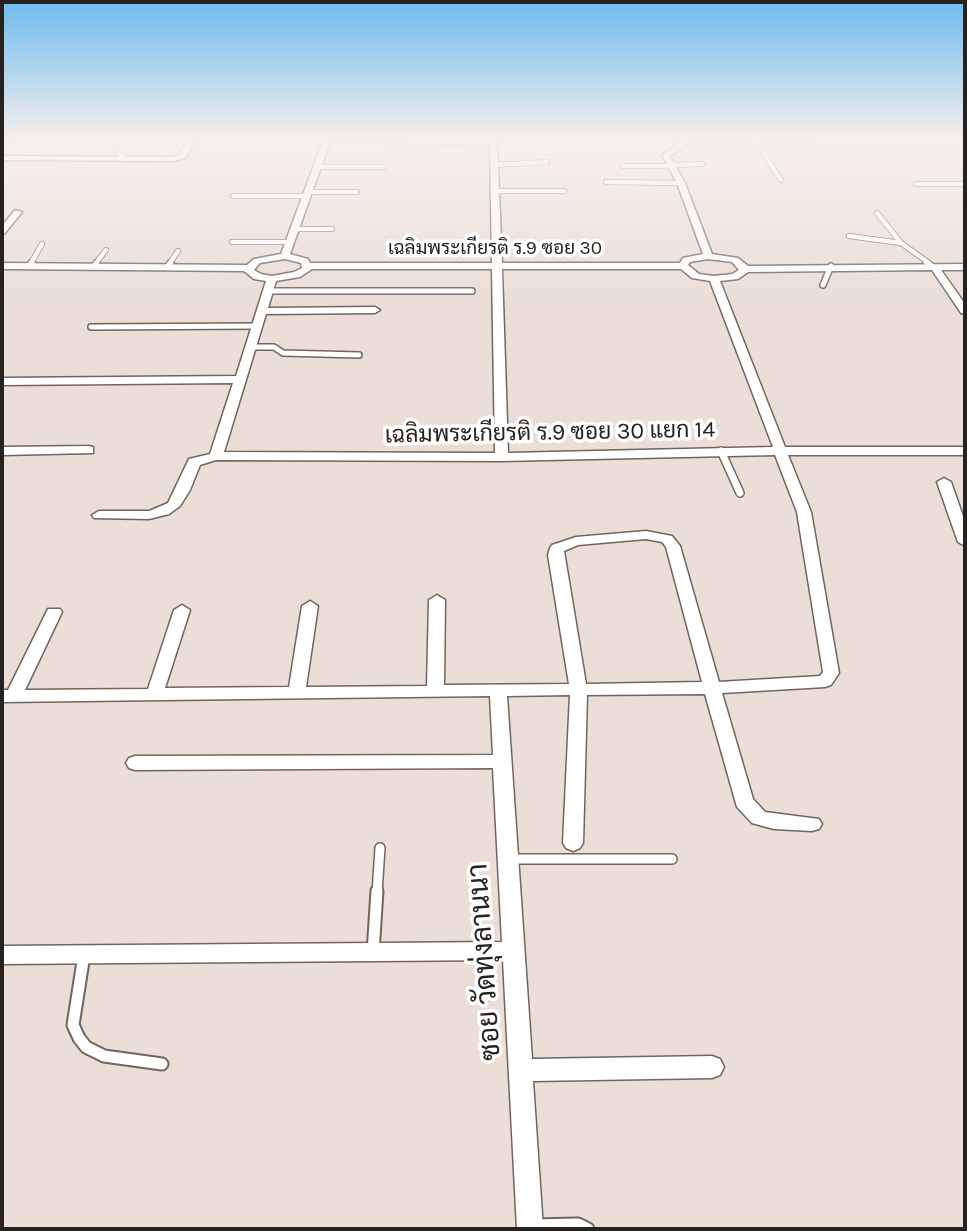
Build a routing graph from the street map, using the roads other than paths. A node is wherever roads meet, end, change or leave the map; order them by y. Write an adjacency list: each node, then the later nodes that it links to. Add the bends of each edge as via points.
1 (254, 195): 5 (lane)
2 (308, 195): 8 (street)
3 (495, 195): 27 (street)
4 (686, 195): 19 (street)
5 (233, 196)
6 (18, 212): 10 (street)
7 (877, 213): 14 (lane)
8 (296, 229): 9 (lane); 13 (street)
9 (332, 229)
10 (2, 231)
11 (849, 236): 14 (lane)
12 (232, 242): 13 (lane)
13 (290, 242): 18 (street)
14 (901, 243): 30 (lane)
15 (42, 244): 21 (lane)
16 (106, 250): 25 (lane)
17 (178, 251): 26 (lane)
18 (285, 256): 22 (street); 29 (street, via 257,261)
19 (708, 256): 23 (street, via 692,258); 31 (street, via 734,260)
20 (2, 266): 21 (street)
21 (29, 266): 25 (street)
22 (308, 266): 27 (street, เฉลิมพระเกียรติ ร.9 ซอย 30); 32 (street, via 297,275)
23 (683, 266): 27 (street, เฉลิมพระเกียรติ ร.9 ซอย 30); 33 (street, via 696,276)
24 (831, 266): 30 (street); 31 (street); 34 (lane)
25 (93, 267): 26 (street)
26 (167, 267): 29 (street)
27 (497, 267): 52 (street)
28 (965, 267): 30 (street)
29 (248, 268): 32 (street, via 253,275)
30 (935, 268): 39 (street)
31 (744, 269): 33 (street, via 733,277)
32 (272, 279): 35 (street)
33 (713, 279): 50 (street)
34 (823, 285)
35 (269, 291): 36 (lane); 38 (street)
36 (472, 291)
37 (376, 310): 38 (street)
38 (264, 311): 40 (street)
39 (965, 311)
40 (259, 326): 41 (lane); 42 (street)
41 (91, 327)
42 (253, 347): 43 (lane, via 274,347 283,353); 44 (street)
43 (359, 355)
44 (241, 379): 45 (street); 51 (street)
45 (2, 381)
46 (2, 450): 47 (street)
47 (88, 450)
48 (965, 450): 50 (street, เฉลิมพระเกียรติ ร.9 ซอย 30 แยก 14)
49 (721, 451): 50 (street, เฉลิมพระเกียรติ ร.9 ซอย 30 แยก 14); 52 (street, เฉลิมพระเกียรติ ร.9 ซอย 30 แยก 14); 54 (lane)
50 (779, 451): 61 (street, via 804,512 831,673 817,683)
51 (216, 457): 52 (street, เฉลิมพระเกียรติ ร.9 ซอย 30 แยก 14); 55 (street, via 194,462 183,490 164,511)
52 (502, 457)
53 (944, 482): 56 (street)
54 (740, 493)
55 (99, 515)
56 (965, 542)
57 (437, 600): 64 (street)
58 (310, 606): 65 (street)
59 (182, 610): 66 (street)
60 (54, 612): 67 (street)
61 (710, 688): 62 (street); 62 (street, via 673,546 667,539 646,535 576,541 557,548); 70 (street, via 744,802 759,818)
62 (579, 690): 63 (street); 71 (street)
63 (498, 691): 64 (street); 68 (street, ซอย วัดทุ่งลานนา)
64 (435, 692): 65 (street)
65 (296, 694): 66 (street)
66 (154, 695): 67 (street)
67 (8, 696)
68 (502, 761): 69 (street); 73 (street, ซอย วัดทุ่งลานนา)
69 (135, 763)
70 (812, 824)
71 (573, 842)
72 (380, 848): 76 (lane)
73 (508, 859): 74 (lane); 75 (street, ซอย วัดทุ่งลานนา)
74 (672, 859)
75 (514, 951): 76 (street); 81 (street, ซอย วัดทุ่งลานนา)
76 (373, 953): 78 (street)
77 (2, 955): 78 (street)
78 (84, 955): 79 (lane, via 74,1025 79,1038 104,1056)
79 (162, 1064)
80 (712, 1067): 81 (street)
81 (522, 1070): 82 (street, ซอย วัดทุ่งลานนา)
82 (530, 1227): 83 (lane, via 578,1224)
83 (588, 1229)

